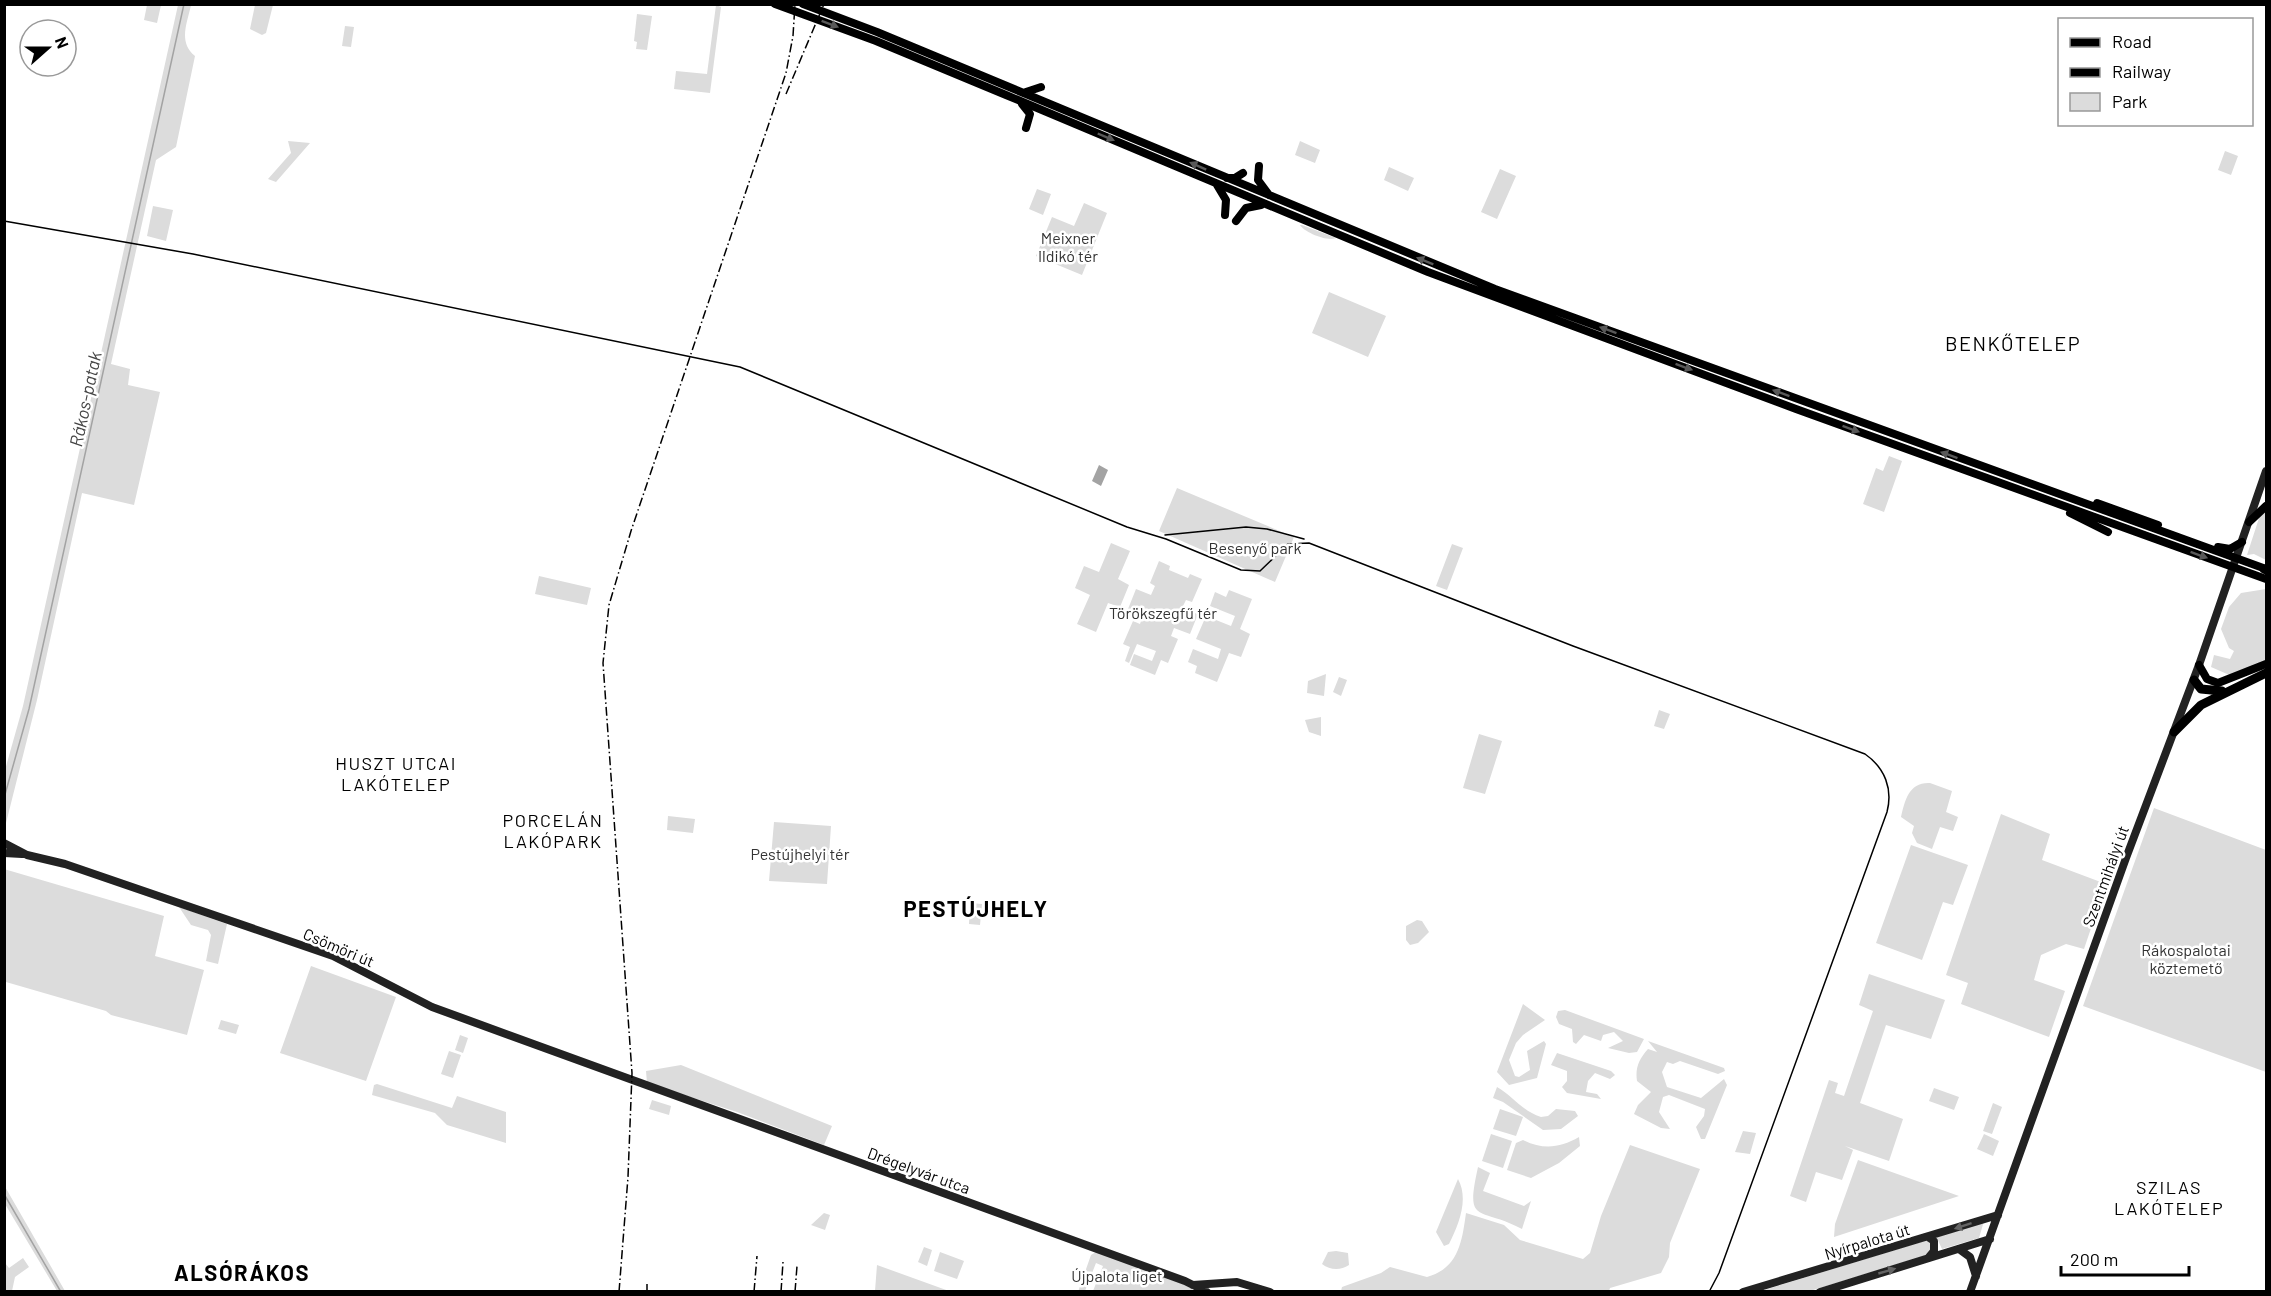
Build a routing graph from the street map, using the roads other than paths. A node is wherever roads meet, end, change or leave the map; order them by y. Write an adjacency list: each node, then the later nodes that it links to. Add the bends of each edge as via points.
1 (775, 4): 3 (main road, one-way to 3)
2 (803, 4): 3 (main road)
3 (935, 62): 5 (main road); 6 (main road)
4 (1041, 87): 5 (main road)
5 (1023, 93): 10 (main road, one-way to 5)
6 (1014, 98): 7 (main road, via 1028,111); 11 (main road, one-way to 11)
7 (1026, 128)
8 (1259, 166): 12 (main road, via 1259,184)
9 (1243, 172): 10 (main road)
10 (1226, 178): 12 (main road)
11 (1217, 185): 13 (main road); 14 (main road, via 1226,200)
12 (1271, 197): 17 (main road, one-way to 12, via 1495,289)
13 (1265, 205): 15 (main road, via 1249,206); 17 (main road, one-way to 17, via 1539,315)
14 (1225, 215)
15 (1236, 221)
16 (2266, 471): 19 (main road, Szentmihályi út)
17 (2039, 493): 20 (main road); 21 (main road, via 2092,501 2221,548 2230,549); 22 (main road)
18 (2266, 506): 19 (main road)
19 (2249, 522): 21 (main road, Szentmihályi út)
20 (2108, 532)
21 (2242, 542): 23 (main road, Szentmihályi út)
22 (2265, 573)
23 (2199, 664): 24 (main road, via 2207,679 2218,683); 26 (main road, Szentmihályi út)
24 (2266, 664)
25 (2266, 673): 27 (highway)
26 (2193, 680): 27 (highway, via 2206,691); 28 (main road, Szentmihályi út)
27 (2230, 690): 28 (highway, via 2201,705)
28 (2174, 732): 33 (main road, Szentmihályi út)
29 (4, 843): 31 (main road, Csömöri út)
30 (4, 853): 31 (main road, Csömöri út)
31 (27, 855): 32 (main road, Csömöri út, via 65,864 328,954 421,1002)
32 (635, 1080): 39 (main road, Drégelyvár utca)
33 (1998, 1215): 34 (main road, Nyírpalota út, one-way to 34); 35 (main road, Szentmihályi út)
34 (1928, 1237): 37 (main road, via 1934,1241 1934,1251); 40 (main road, Nyírpalota út)
35 (1990, 1239): 36 (main road, Nyírpalota út); 38 (main road, Szentmihályi út)
36 (1959, 1249): 37 (main road, Nyírpalota út); 38 (main road, via 1970,1257)
37 (1927, 1259): 43 (main road, Nyírpalota út, one-way to 37)
38 (1976, 1276): 44 (main road, Szentmihályi út)
39 (1193, 1285): 41 (main road, Drégelyvár utca); 42 (main road, Drégelyvár utca, via 1245,1282)
40 (1746, 1291)
41 (1207, 1292)
42 (1270, 1292)
43 (1820, 1292)
44 (1970, 1292)

